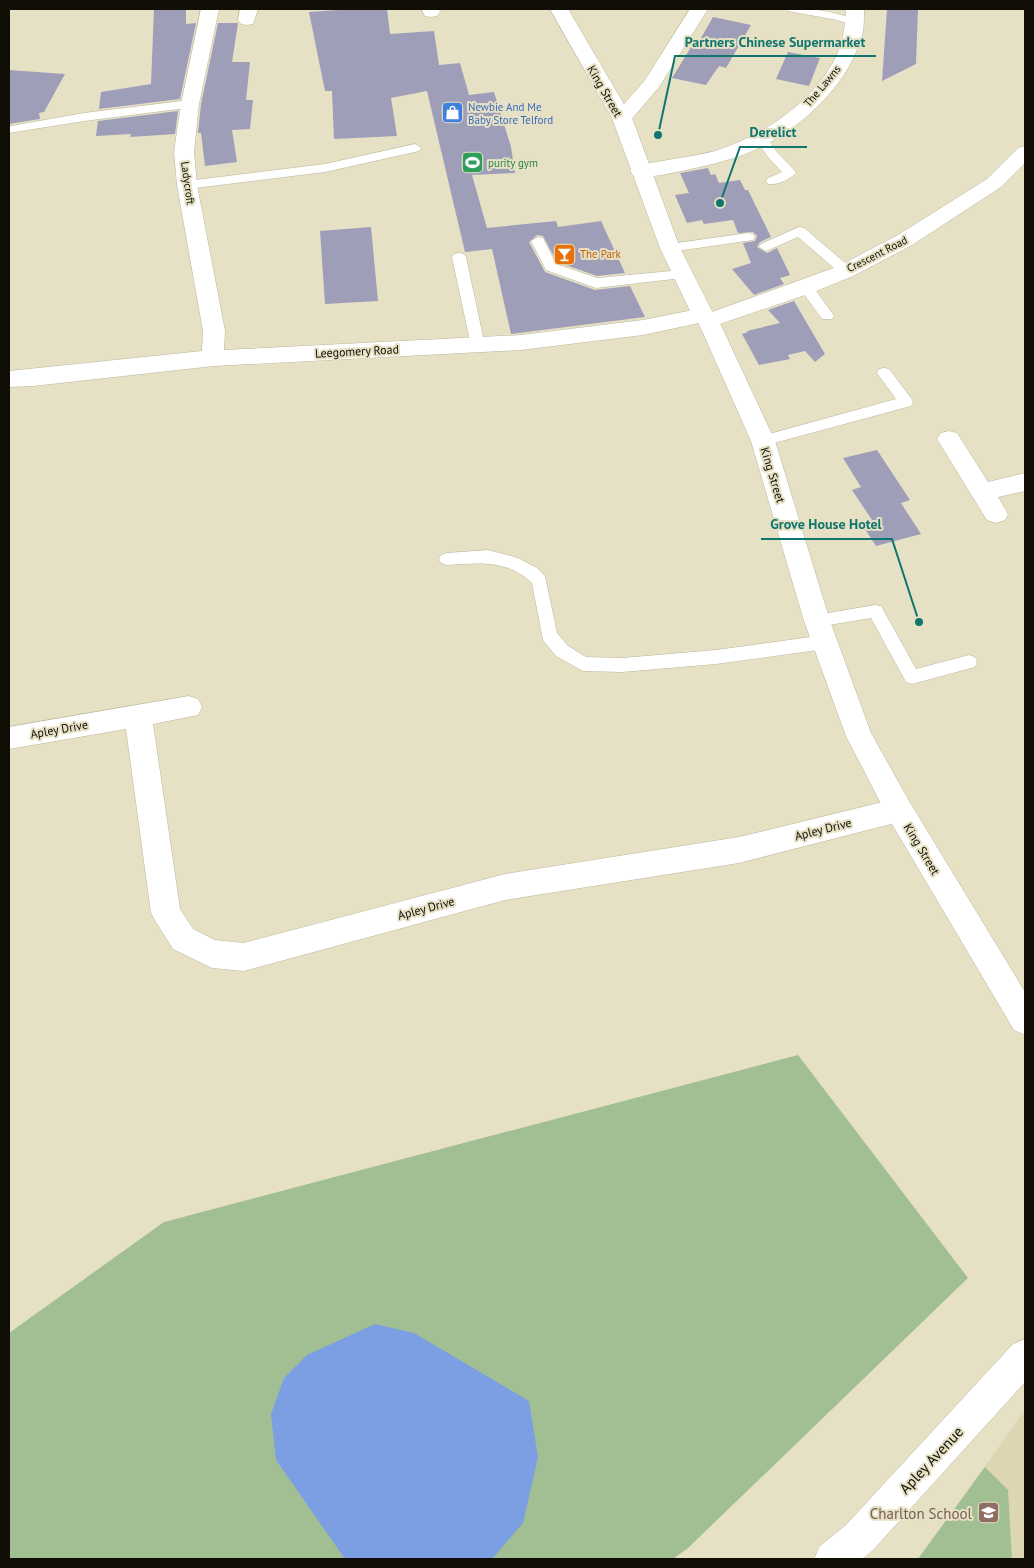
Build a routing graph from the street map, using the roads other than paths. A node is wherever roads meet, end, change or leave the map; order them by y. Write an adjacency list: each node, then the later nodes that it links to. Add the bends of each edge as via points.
1 (210, 9): 6 (street, Ladycroft)
2 (559, 9): 7 (street, King Street)
3 (699, 9): 7 (street, via 652,83)
4 (792, 9): 5 (lane, via 839,17)
5 (855, 16): 9 (street, The Lawns, via 852,41 831,78 798,115)
6 (190, 104): 8 (lane); 14 (street, Ladycroft, via 184,152)
7 (622, 118): 12 (street, King Street)
8 (11, 130)
9 (761, 138): 12 (street, The Lawns, via 708,158); 13 (lane, via 790,173)
10 (415, 148): 14 (lane, via 325,168)
11 (1025, 152): 20 (street, Crescent Road, via 994,182 906,240)
12 (640, 171): 18 (street, King Street)
13 (772, 181)
14 (187, 185): 26 (street, Ladycroft, via 214,331)
15 (748, 237): 18 (lane)
16 (538, 241): 21 (lane, via 551,267 596,283)
17 (766, 247): 20 (lane, via 799,231)
18 (670, 248): 21 (street, King Street)
19 (459, 257): 25 (lane)
20 (846, 271): 22 (street, Crescent Road)
21 (682, 274): 24 (street, King Street)
22 (806, 287): 23 (lane); 24 (street, Crescent Road)
23 (827, 316)
24 (706, 318): 25 (street, Leegomery Road); 30 (street, King Street)
25 (478, 346): 26 (street, Leegomery Road)
26 (213, 358): 28 (street, Leegomery Road)
27 (884, 373): 30 (lane, via 906,402)
28 (9, 379)
29 (949, 439): 32 (street)
30 (763, 441): 35 (street, King Street)
31 (1025, 482): 32 (street)
32 (982, 492): 33 (street)
33 (996, 514)
34 (447, 559): 35 (lane, via 488,556 512,562 531,572 539,580 549,634 562,651 583,664 678,661)
35 (821, 631): 36 (lane, via 875,611 912,677); 40 (street, King Street, via 859,736)
36 (968, 662)
37 (189, 707): 38 (street, Apley Drive)
38 (138, 716): 39 (street, Apley Drive); 40 (street, Apley Drive, via 166,913 184,939 212,954 244,957 505,888 739,850)
39 (9, 738)
40 (899, 810): 41 (street, King Street)
41 (1025, 1020)
42 (1025, 1356): 43 (street, Apley Avenue, via 860,1538)
43 (833, 1559)

